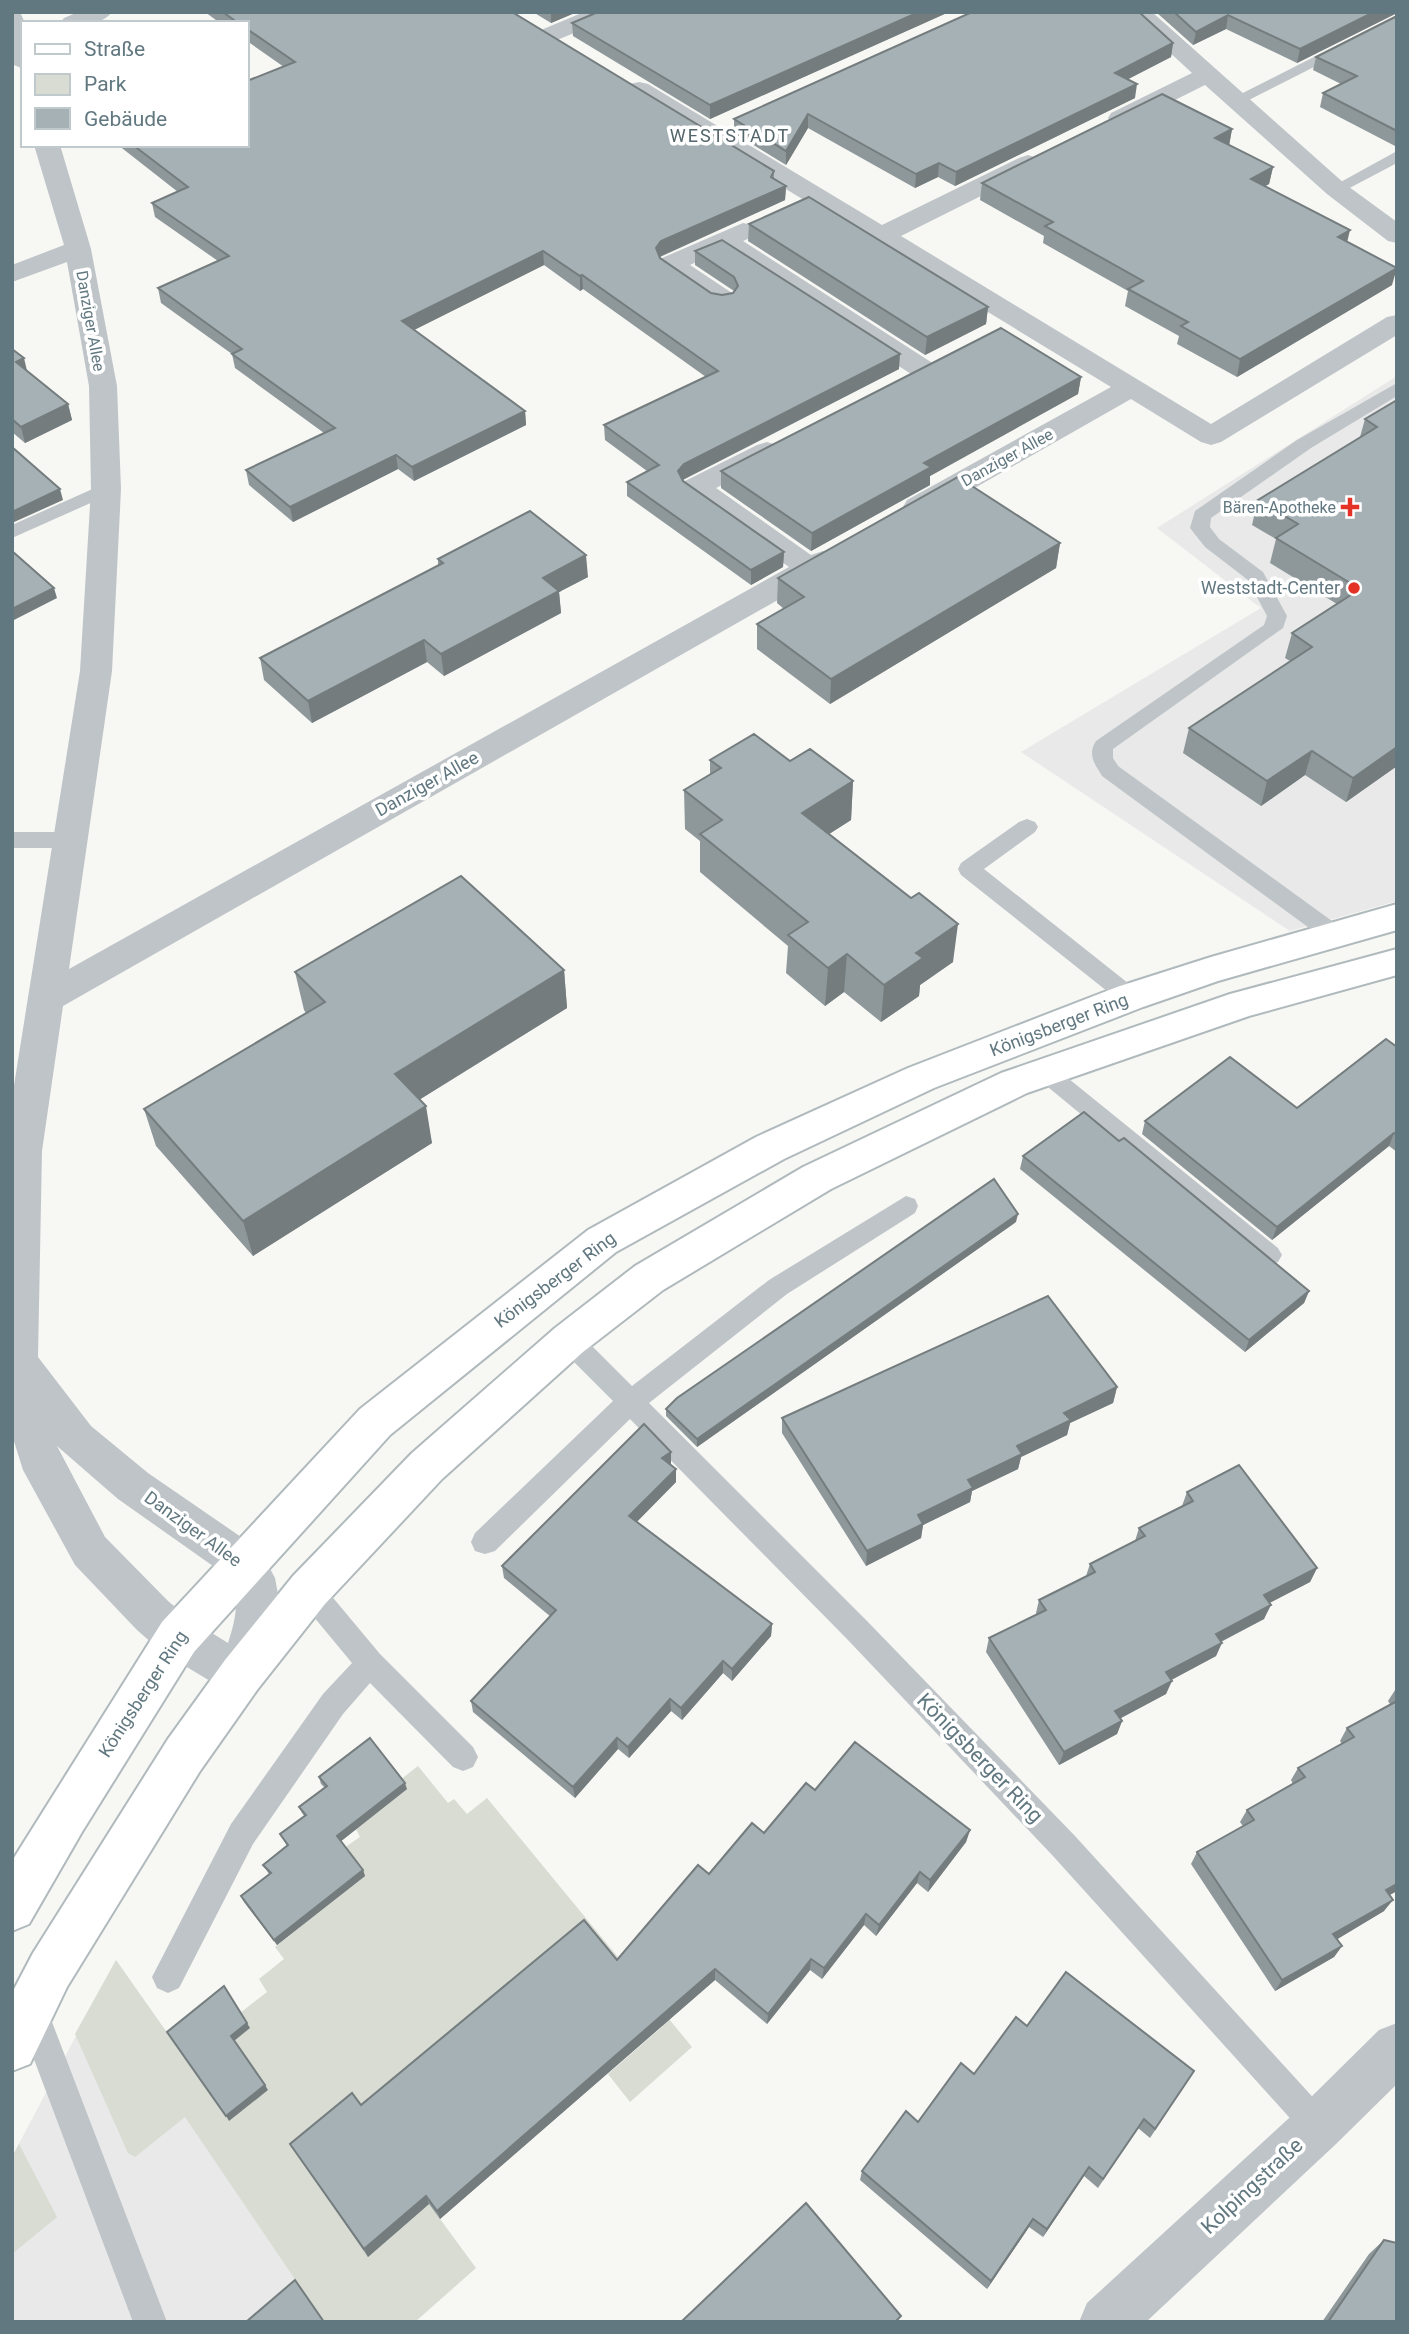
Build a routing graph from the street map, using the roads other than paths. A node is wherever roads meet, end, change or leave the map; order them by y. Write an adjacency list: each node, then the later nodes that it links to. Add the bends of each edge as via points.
1 (100, 12): 6 (street)
2 (605, 12): 8 (street, via 540,29)
3 (1138, 12): 9 (street)
4 (12, 17): 7 (street)
5 (1397, 19): 11 (lane)
6 (77, 21)
7 (21, 49)
8 (572, 49)
9 (1206, 75): 11 (street); 13 (street)
10 (618, 76): 14 (street)
11 (1235, 101): 18 (street)
12 (734, 120): 14 (street)
13 (1097, 129)
14 (709, 132): 19 (street)
15 (48, 147): 23 (street, Danziger Allee)
16 (1049, 153): 20 (street)
17 (1397, 156): 18 (lane)
18 (1336, 189): 21 (street)
19 (795, 207): 20 (street); 22 (street)
20 (883, 235): 28 (street, via 1009,326)
21 (1397, 235)
22 (724, 240): 25 (street, via 671,264); 27 (street)
23 (78, 248): 24 (street); 31 (street, Danziger Allee, via 103,386)
24 (12, 274)
25 (722, 299)
26 (1397, 323): 28 (street, via 1211,436)
27 (924, 370)
28 (1130, 388): 32 (street, Danziger Allee)
29 (1397, 388): 40 (lane, via 1304,444 1202,515 1200,528 1212,543 1256,576 1277,617 1273,628 1103,746 1102,758 1110,771)
30 (791, 438): 35 (street, via 695,487)
31 (106, 489): 33 (lane); 38 (street, Danziger Allee, via 96,671)
32 (895, 520)
33 (12, 532)
34 (846, 548): 35 (street, Danziger Allee)
35 (810, 568): 43 (street, Danziger Allee)
36 (1027, 827): 42 (lane, via 969,869)
37 (12, 840): 38 (lane)
38 (69, 840): 43 (street, Danziger Allee)
39 (1397, 918): 40 (main road, Königsberger Ring)
40 (1335, 935): 42 (main road, Königsberger Ring)
41 (1397, 962): 44 (main road, via 1243,1004)
42 (1130, 998): 52 (main road, Königsberger Ring, via 870,1101 770,1148 602,1241 375,1422)
43 (44, 1000): 45 (street, Danziger Allee)
44 (1045, 1072): 47 (lane); 48 (main road, via 1013,1083 817,1178 649,1278)
45 (22, 1102): 49 (street, Danziger Allee)
46 (906, 1206): 50 (lane, via 778,1287)
47 (1269, 1255)
48 (569, 1340): 50 (lane, Königsberger Ring); 53 (main road, via 427,1466)
49 (17, 1361): 52 (street, Danziger Allee, via 76,1438 133,1486); 54 (street, Danziger Allee, via 38,1457 90,1551)
50 (630, 1402): 51 (lane); 63 (lane, Königsberger Ring, via 857,1629 1064,1846)
51 (485, 1542)
52 (245, 1564): 54 (main road, Königsberger Ring); 56 (street, Danziger Allee, via 254,1577 260,1606)
53 (309, 1590): 55 (lane); 56 (main road)
54 (178, 1637): 56 (street, Danziger Allee); 58 (main road, Königsberger Ring)
55 (370, 1663): 57 (lane); 59 (lane, via 333,1704 242,1834)
56 (241, 1675): 60 (main road, via 184,1755 50,1970)
57 (463, 1757)
58 (12, 1907)
59 (168, 1977)
60 (31, 2009): 61 (main road); 64 (lane)
61 (12, 2046)
62 (1397, 2048): 63 (street, Kolpingstraße)
63 (1318, 2126): 65 (street, Kolpingstraße)
64 (150, 2322)
65 (1106, 2322)

